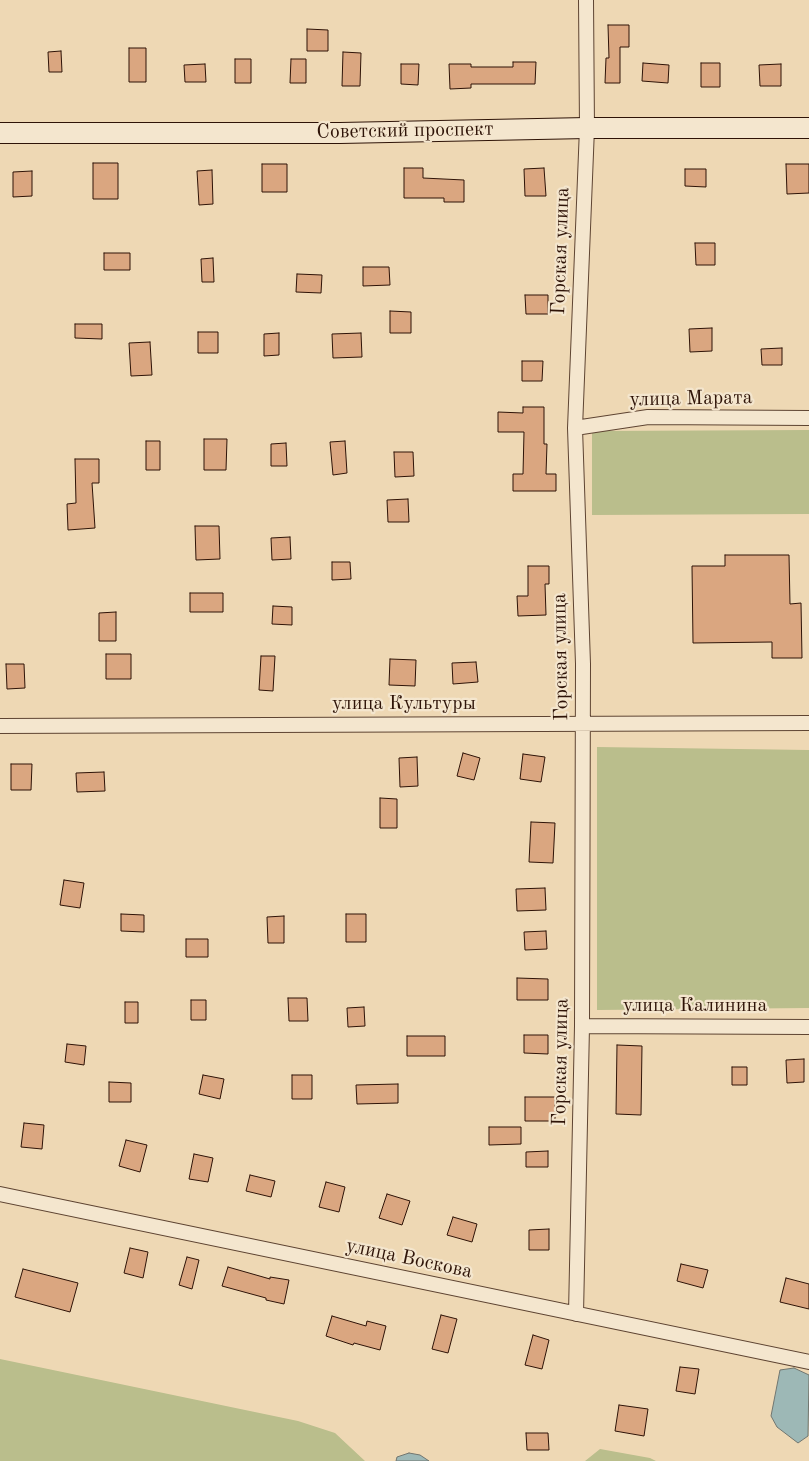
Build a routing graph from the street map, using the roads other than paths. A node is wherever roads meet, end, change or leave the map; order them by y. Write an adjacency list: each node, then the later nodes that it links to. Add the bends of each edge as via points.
1 (586, 0): 2 (street, Горская улица)
2 (586, 128): 3 (street, Советский проспект); 4 (street, Советский проспект, via 340,133); 6 (street, Горская улица)
3 (809, 128)
4 (0, 133)
5 (809, 418): 6 (street, улица Марата, via 648,417)
6 (575, 428): 7 (street, Горская улица)
7 (582, 724): 8 (street, улица Культуры); 9 (street, улица Культуры); 10 (street, Горская улица)
8 (809, 724)
9 (0, 726)
10 (582, 1026): 11 (street, улица Калинина); 13 (street, Горская улица)
11 (809, 1027)
12 (0, 1194): 13 (street, улица Воскова)
13 (576, 1314): 14 (street, улица Воскова)
14 (809, 1362)

